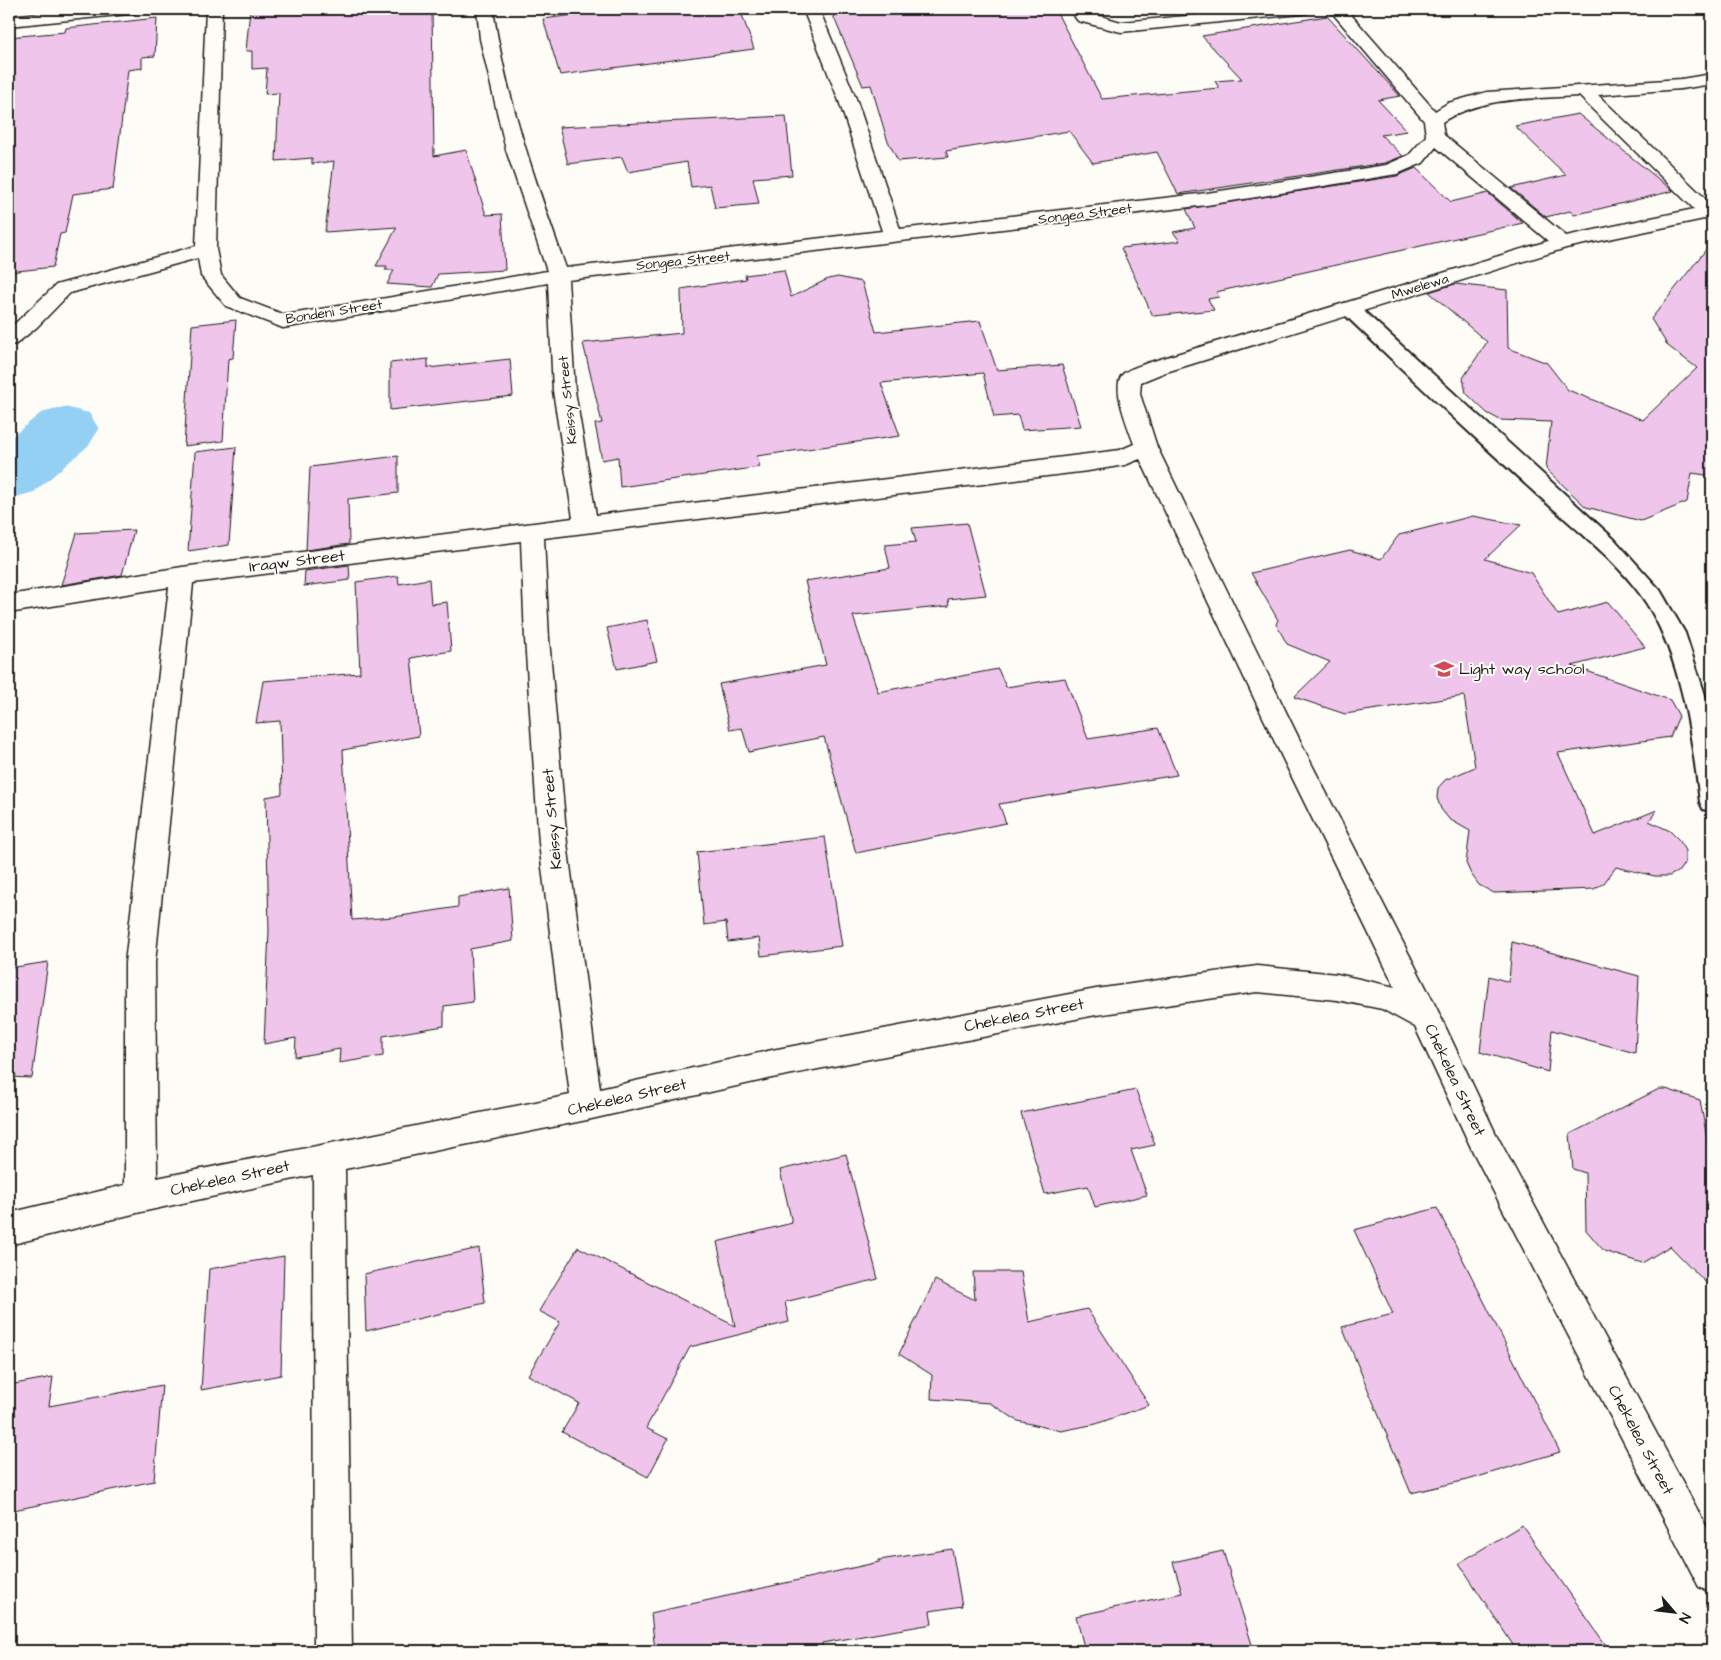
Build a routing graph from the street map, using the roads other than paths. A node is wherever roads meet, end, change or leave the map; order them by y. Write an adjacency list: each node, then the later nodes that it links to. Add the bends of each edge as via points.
1 (129, 9): 8 (street)
2 (214, 9): 15 (street, Bondeni Street)
3 (485, 9): 16 (street, Keissy Street, via 515,150)
4 (811, 9): 13 (street, via 848,101)
5 (1077, 9): 6 (street, via 1084,17 1121,27)
6 (1301, 9)
7 (1337, 9): 11 (street)
8 (9, 21)
9 (1712, 79): 10 (street, Songea Street)
10 (1584, 91): 11 (street, Songea Street, via 1487,97 1454,107); 12 (street)
11 (1434, 129): 13 (street, Songea Street, via 1416,160 1390,170 1207,199); 14 (street)
12 (1711, 213): 14 (street, Mwelewa)
13 (893, 236): 16 (street, Songea Street)
14 (1562, 243): 17 (street, Mwelewa)
15 (206, 249): 16 (street, Bondeni Street, via 211,276 232,302 283,322); 18 (street, via 62,289 30,322)
16 (558, 275): 20 (street, Keissy Street, via 564,391)
17 (1350, 309): 19 (street, Mwelewa, via 1131,378 1129,394); 24 (lane, via 1594,534 1636,577 1663,612 1686,669 1706,750)
18 (9, 338)
19 (1146, 447): 20 (street, Iraqw Street, via 1125,457 1088,463); 25 (street)
20 (586, 524): 21 (street, Iraqw Street)
21 (532, 530): 22 (street, Iraqw Street); 26 (street, Keissy Street, via 553,843)
22 (182, 576): 23 (street, Iraqw Street); 28 (street, via 140,963)
23 (9, 604)
24 (1712, 802)
25 (1426, 1018): 26 (street, Chekelea Street, via 1388,997 1337,987 1257,979 1096,1002 943,1030); 30 (street, Chekelea Street, via 1484,1142)
26 (587, 1106): 27 (street, Chekelea Street)
27 (329, 1156): 28 (street, Chekelea Street); 31 (street)
28 (141, 1197): 29 (street, Chekelea Street)
29 (9, 1229)
30 (1712, 1574)
31 (333, 1651)

